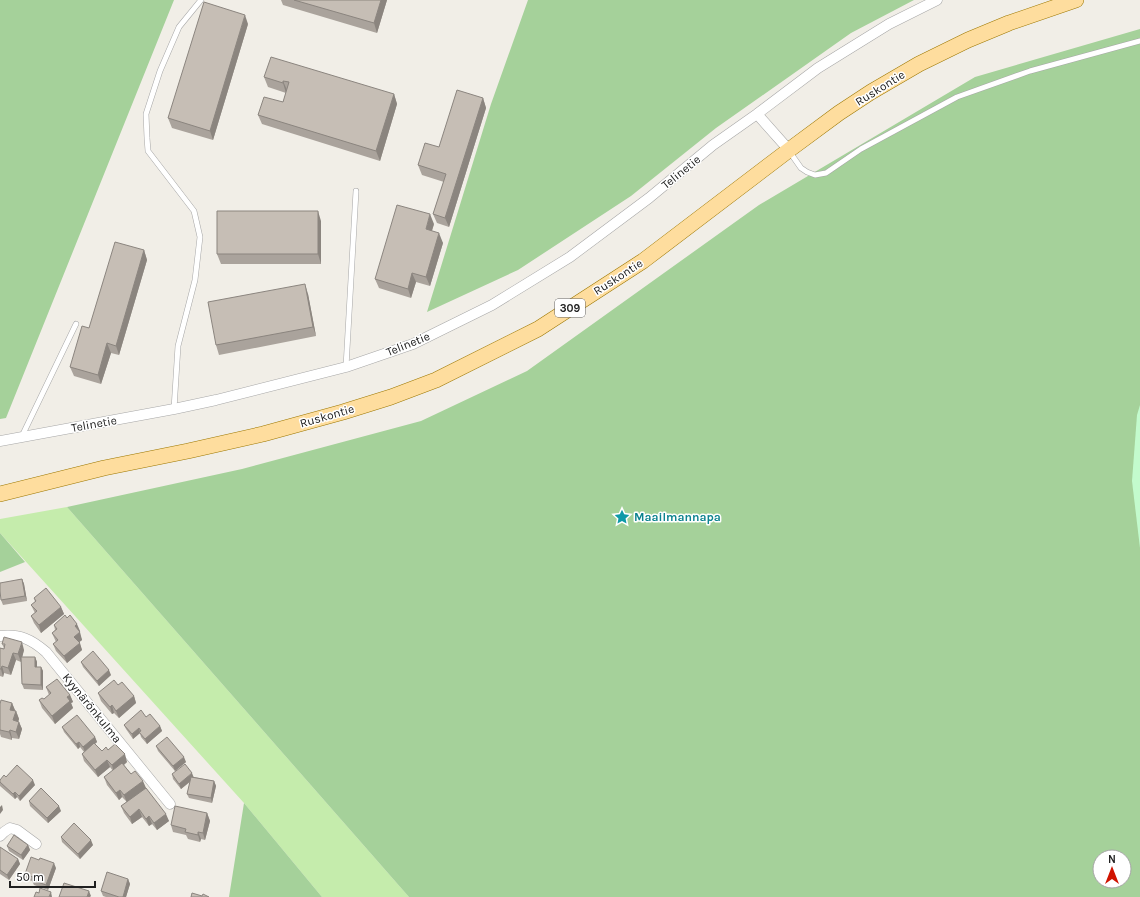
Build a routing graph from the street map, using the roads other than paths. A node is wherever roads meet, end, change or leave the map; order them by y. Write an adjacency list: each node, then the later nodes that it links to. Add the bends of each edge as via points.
1 (201, 0): 10 (lane, via 179,27 160,71 146,114 148,151 194,211 200,237 195,280 178,346)
2 (937, 0): 5 (street, Telinetie, via 890,24 818,68)
3 (1076, 0): 6 (main road, Ruskontie / 309, via 1009,23 919,64 838,113)
4 (1140, 41): 6 (lane, via 1030,71 958,97 861,149 826,173 807,172 801,168)
5 (757, 114): 6 (street); 9 (street, Telinetie, via 713,145 649,198 570,257 492,304 419,340)
6 (789, 150): 13 (main road, Ruskontie / 309, via 643,261 538,329 436,380 356,408 263,434 104,468)
7 (356, 191): 9 (lane)
8 (76, 324): 11 (lane)
9 (346, 367): 10 (street, Telinetie)
10 (174, 409): 11 (street, Telinetie)
11 (22, 436): 12 (street, Telinetie)
12 (0, 441)
13 (0, 494)
14 (0, 636): 15 (street, Kyynärönkulma, via 22,637 35,642 46,652)
15 (170, 804)
16 (0, 836): 17 (street, via 10,828)
17 (36, 844)

